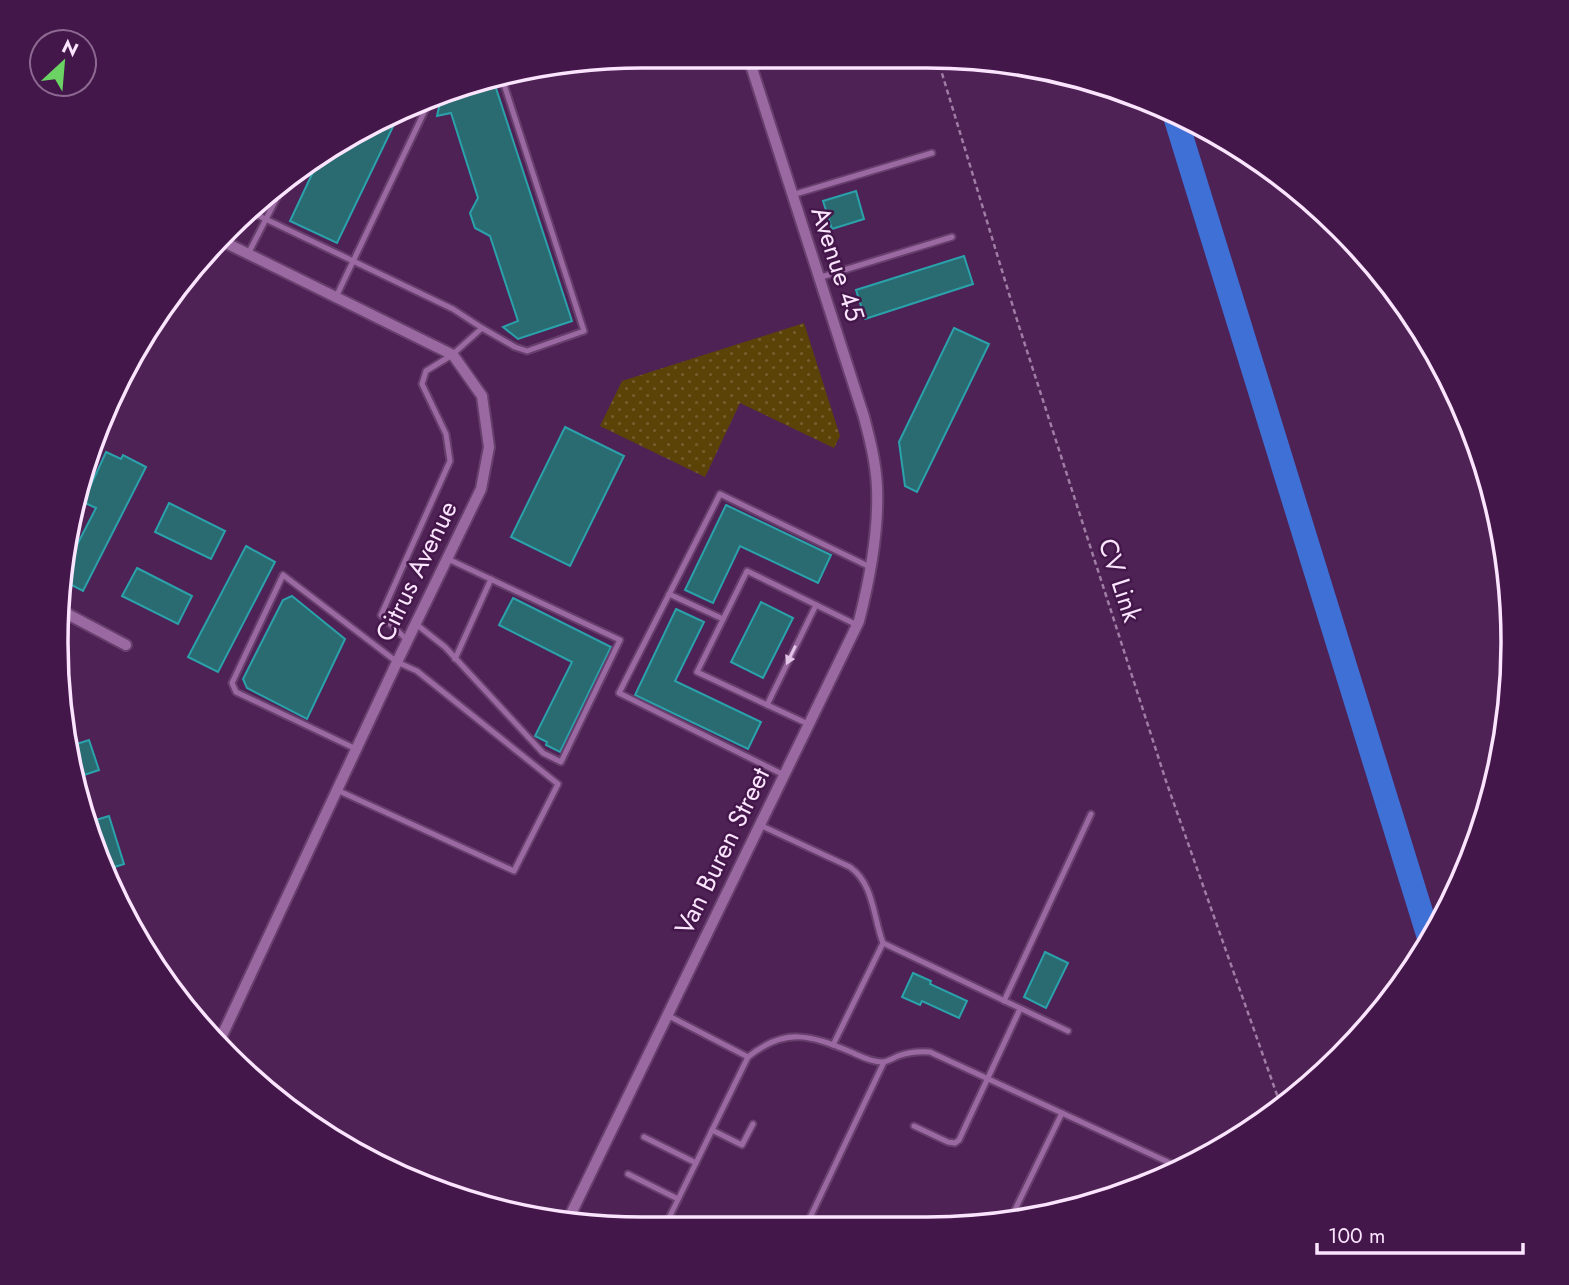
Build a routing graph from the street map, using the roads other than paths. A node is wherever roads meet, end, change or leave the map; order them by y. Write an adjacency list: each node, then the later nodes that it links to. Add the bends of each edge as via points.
1 (752, 68): 5 (street, Avenue 45)
2 (505, 85): 15 (lane, via 584,331 527,351)
3 (424, 111): 12 (lane)
4 (932, 153): 5 (lane)
5 (792, 195): 13 (street, Avenue 45)
6 (274, 203): 8 (lane)
7 (259, 215): 8 (lane)
8 (266, 218): 11 (lane); 12 (lane)
9 (953, 237): 13 (lane)
10 (228, 245): 11 (street, Citrus Avenue)
11 (248, 254): 14 (street, Citrus Avenue)
12 (353, 261): 14 (lane); 15 (lane)
13 (818, 278): 17 (street, Avenue 45, via 864,417)
14 (336, 298): 16 (street, Citrus Avenue)
15 (482, 328): 16 (lane)
16 (452, 355): 18 (street, Citrus Avenue, via 482,396 489,447 481,489); 27 (lane, via 426,372 422,384 446,434 450,461 382,615)
17 (877, 487): 19 (street, Van Buren Street)
18 (448, 559): 20 (lane); 25 (street, Citrus Avenue)
19 (871, 568): 21 (lane, via 720,494); 26 (street, Van Buren Street)
20 (491, 579): 29 (lane); 29 (lane, via 620,640 561,762 543,753)
21 (669, 594): 24 (lane); 34 (lane, via 619,693)
22 (816, 605): 24 (lane, via 747,571); 26 (lane); 31 (lane, one-way to 31)
23 (69, 615): 28 (street)
24 (723, 619): 31 (lane, via 697,672)
25 (416, 624): 27 (street, Citrus Avenue); 29 (lane)
26 (857, 625): 32 (street, Van Buren Street)
27 (408, 641): 30 (street, Citrus Avenue)
28 (126, 645)
29 (454, 659)
30 (397, 662): 33 (street, Citrus Avenue); 33 (lane, via 283,575 232,683 236,692); 35 (lane, via 417,671 558,784 514,871)
31 (767, 705): 32 (lane)
32 (809, 725): 34 (street, Van Buren Street)
33 (356, 749): 35 (street, Citrus Avenue)
34 (784, 775): 37 (street, Van Buren Street)
35 (337, 790): 43 (street, Citrus Avenue)
36 (1091, 814): 39 (lane)
37 (760, 825): 38 (lane, via 860,874); 41 (street, Van Buren Street)
38 (883, 943): 39 (lane); 44 (lane)
39 (1004, 1001): 40 (lane)
40 (1020, 1009): 42 (lane); 47 (lane)
41 (667, 1016): 45 (lane); 58 (street, Van Buren Street)
42 (1068, 1031)
43 (223, 1034)
44 (833, 1045): 45 (lane, via 796,1036 776,1039); 46 (lane)
45 (748, 1057): 51 (lane)
46 (884, 1062): 47 (lane, via 915,1051 930,1052); 60 (lane)
47 (988, 1078): 48 (lane); 50 (lane, via 955,1143)
48 (1062, 1113): 54 (lane); 57 (lane)
49 (753, 1124): 51 (lane, via 742,1145)
50 (915, 1126)
51 (712, 1130): 53 (lane)
52 (644, 1137): 53 (lane)
53 (696, 1163): 56 (lane)
54 (1168, 1163)
55 (628, 1174): 56 (lane)
56 (678, 1199): 59 (lane)
57 (1015, 1210)
58 (572, 1212)
59 (669, 1217)
60 (810, 1217)

